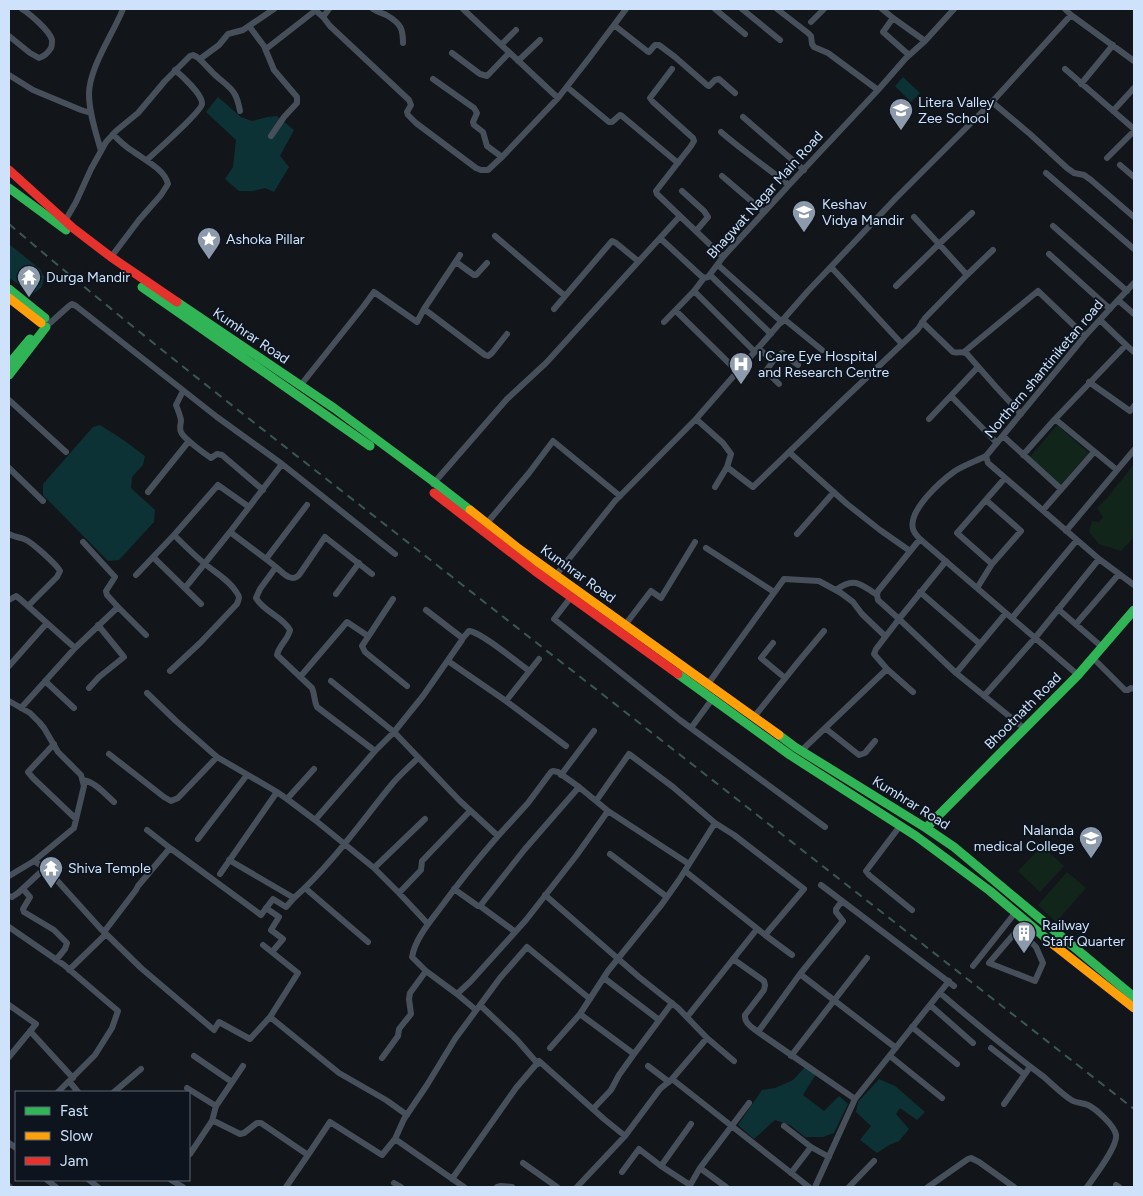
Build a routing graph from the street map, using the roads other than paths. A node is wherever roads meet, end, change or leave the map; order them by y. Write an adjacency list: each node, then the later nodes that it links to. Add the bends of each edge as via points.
1 (22, 9): 24 (street, via 51,37 50,49 39,58)
2 (123, 9): 52 (street, via 92,74)
3 (274, 9): 21 (street)
4 (315, 9): 17 (street); 31 (street)
5 (329, 9): 17 (street)
6 (373, 9): 28 (street, via 401,27)
7 (463, 9): 29 (street)
8 (626, 9): 20 (street)
9 (715, 9): 23 (street)
10 (742, 9): 26 (street)
11 (777, 9): 46 (street, via 811,36 814,47)
12 (824, 9): 19 (street)
13 (882, 9): 18 (street)
14 (954, 9): 27 (street, Bhagwat Nagar Main Road)
15 (1065, 9): 16 (street)
16 (1071, 15): 30 (street); 49 (street)
17 (323, 17): 59 (street, via 409,100 408,115 429,134 481,170 491,168)
18 (893, 18): 27 (street); 34 (street, via 883,32)
19 (811, 22)
20 (614, 25): 44 (street); 47 (street, via 648,52 659,44 707,85 717,79)
21 (249, 26): 31 (street); 35 (street, via 228,34)
22 (516, 30): 29 (street)
23 (745, 34)
24 (9, 36)
25 (540, 40): 36 (street)
26 (780, 40)
27 (924, 41): 34 (street, Bhagwat Nagar Main Road)
28 (403, 43)
29 (500, 45): 32 (street)
30 (1113, 45): 37 (street); 43 (street)
31 (266, 49): 57 (street, via 274,70 298,97)
32 (509, 52): 33 (street, via 487,76); 36 (street)
33 (452, 53)
34 (909, 55): 46 (street, Bhagwat Nagar Main Road)
35 (200, 59): 40 (street, via 190,56); 50 (street, via 231,88)
36 (518, 61): 48 (street)
37 (1134, 61)
38 (672, 69): 62 (street, via 650,98 694,140)
39 (1065, 69): 43 (street)
40 (175, 70): 56 (street, via 138,113); 61 (street, via 197,93 202,105)
41 (9, 75): 52 (street, via 33,90)
42 (433, 79): 59 (street, via 474,108 477,113 474,125 482,132 487,146)
43 (1081, 84): 51 (street)
44 (567, 87): 48 (street); 62 (street, via 609,122 622,116)
45 (1134, 88): 51 (street)
46 (878, 90): 65 (street, Bhagwat Nagar Main Road)
47 (735, 93)
48 (558, 98): 59 (street)
49 (992, 102): 79 (street, via 1067,168 1091,180); 97 (street)
50 (240, 111)
51 (1113, 111): 54 (street)
52 (91, 112): 58 (street)
53 (744, 117): 65 (street)
54 (1133, 129): 60 (street)
55 (721, 132): 70 (street)
56 (113, 134): 58 (street); 61 (street)
57 (271, 136)
58 (101, 151): 81 (street)
59 (502, 157)
60 (1108, 158)
61 (147, 160): 91 (street, via 166,177 168,184)
62 (678, 163): 78 (street, via 656,193)
63 (1120, 165): 68 (street)
64 (9, 170): 74 (main road, Kumhrar Road)
65 (804, 170): 70 (street, Bhagwat Nagar Main Road)
66 (1046, 173): 87 (street)
67 (722, 176): 75 (street)
68 (1134, 177)
69 (9, 178): 73 (main road)
70 (789, 185): 75 (street, Bhagwat Nagar Main Road)
71 (9, 188): 77 (main road, Kumhrar Road)
72 (682, 191): 83 (street, via 708,217)
73 (37, 203): 74 (main road); 77 (main road)
74 (54, 210): 81 (main road, Kumhrar Road)
75 (764, 212): 92 (street, Bhagwat Nagar Main Road)
76 (972, 213): 86 (street)
77 (46, 215): 134 (main road, Kumhrar Road)
78 (680, 216): 83 (street); 85 (street)
79 (1134, 216)
80 (914, 217): 86 (street)
81 (65, 221): 91 (main road, Kumhrar Road)
82 (1053, 226): 104 (street)
83 (696, 232): 92 (street)
84 (495, 236): 105 (street)
85 (660, 238): 93 (street); 99 (street, Bhagwat Nagar Main Road)
86 (939, 244): 98 (street); 101 (street)
87 (1134, 249)
88 (993, 250): 98 (street)
89 (1049, 254): 110 (street)
90 (460, 255): 94 (street)
91 (112, 257): 131 (main road, Kumhrar Road)
92 (723, 257): 96 (street, Bhagwat Nagar Main Road)
93 (638, 261): 105 (street, via 612,241); 160 (street, via 546,363 507,399)
94 (456, 262): 95 (street, via 474,275); 108 (street)
95 (487, 262)
96 (718, 265): 99 (street, Bhagwat Nagar Main Road); 113 (street)
97 (830, 267): 113 (street); 121 (street)
98 (967, 275): 116 (street)
99 (707, 276): 103 (street); 119 (street)
100 (1134, 283): 104 (street)
101 (896, 286)
102 (9, 289): 117 (main road)
103 (694, 291): 111 (street); 123 (street)
104 (1127, 291): 107 (street)
105 (565, 296): 109 (street)
106 (9, 298): 117 (main road)
107 (1118, 300): 110 (street, Northern shantiniketan road); 112 (street, Northern shantiniketan road)
108 (424, 309): 118 (street, via 488,356); 137 (street, via 416,322 374,292)
109 (554, 309)
110 (1110, 309): 114 (street, Northern shantiniketan road)
111 (676, 311): 115 (street); 132 (street)
112 (1134, 314)
113 (783, 320): 119 (street); 124 (street)
114 (1100, 320): 120 (street, Northern shantiniketan road); 122 (street)
115 (664, 322)
116 (922, 322): 121 (street); 125 (street, via 953,352)
117 (45, 323): 128 (main road); 133 (main road); 138 (street, via 72,304)
118 (507, 334)
119 (771, 334): 123 (street)
120 (1085, 336): 125 (street, via 1038,291); 142 (street, Northern shantiniketan road)
121 (902, 344): 151 (street)
122 (1126, 345): 126 (street); 135 (street)
123 (757, 350): 127 (street); 132 (street)
124 (822, 350)
125 (964, 352): 130 (street)
126 (1134, 352)
127 (773, 361): 129 (street, via 782,353); 136 (street, via 766,371)
128 (9, 364)
129 (798, 365)
130 (978, 368): 139 (street); 142 (street)
131 (275, 369): 134 (main road); 137 (main road, Kumhrar Road)
132 (738, 372): 143 (street)
133 (9, 376)
134 (269, 377): 160 (main road, Kumhrar Road)
135 (1089, 382): 141 (street, via 1130,411); 144 (street)
136 (779, 384)
137 (300, 386): 160 (main road, Kumhrar Road, via 334,408)
138 (184, 391): 147 (street, via 176,405 180,432); 155 (street)
139 (951, 396): 145 (street); 148 (street)
140 (9, 400): 150 (street)
141 (1134, 406)
142 (1021, 414): 146 (street, Northern shantiniketan road)
143 (696, 419): 156 (street, via 732,454); 166 (street)
144 (1055, 419): 152 (street); 153 (street)
145 (929, 420)
146 (1003, 436): 148 (street, Northern shantiniketan road); 153 (street)
147 (189, 441): 163 (street, via 211,458 222,455); 164 (street)
148 (997, 443): 154 (street, Northern shantiniketan road)
149 (1134, 450): 158 (street)
150 (66, 452)
151 (789, 452): 156 (street, via 754,487); 165 (street)
152 (1094, 452): 158 (street); 162 (street)
153 (1023, 455): 162 (street)
154 (986, 456): 159 (street, Northern shantiniketan road, via 988,463); 179 (street, via 956,471 926,496 912,527)
155 (282, 464): 163 (street); 185 (street)
156 (727, 467): 161 (street)
157 (9, 468): 168 (street)
158 (1117, 470): 173 (street)
159 (1005, 478): 167 (street); 171 (street, Northern shantiniketan road)
160 (432, 486): 172 (main road, Kumhrar Road); 178 (main road, Kumhrar Road)
161 (715, 487)
162 (1061, 489): 171 (street)
163 (263, 490): 170 (street)
164 (148, 492)
165 (834, 492): 176 (street); 184 (street)
166 (620, 496): 172 (street, via 553,441); 197 (street)
167 (986, 500): 192 (street, via 1021,531); 192 (street, via 957,534)
168 (43, 501)
169 (307, 505): 187 (street)
170 (250, 508): 174 (street); 177 (street, via 218,485)
171 (1043, 510): 173 (street, Northern shantiniketan road)
172 (488, 523): 178 (main road, Kumhrar Road)
173 (1066, 531): 180 (street, Northern shantiniketan road)
174 (230, 532): 187 (street); 191 (street)
175 (9, 534): 210 (street, via 30,543 60,571)
176 (797, 534)
177 (174, 535): 186 (street); 191 (street)
178 (500, 539): 197 (main road, Kumhrar Road); 206 (main road, Kumhrar Road)
179 (920, 539): 184 (street); 189 (street)
180 (1077, 540): 188 (street, Northern shantiniketan road); 216 (street)
181 (83, 542): 211 (street, via 115,577 106,591)
182 (695, 542): 221 (street, via 662,598 651,591)
183 (706, 548): 202 (street)
184 (910, 550): 205 (street)
185 (395, 554)
186 (153, 557): 196 (street); 199 (street)
187 (266, 559): 193 (street)
188 (1099, 559): 195 (street, Northern shantiniketan road); 212 (street)
189 (946, 561): 200 (street); 203 (street)
190 (359, 563): 193 (street, via 325,537 296,578 287,576); 194 (street); 204 (street)
191 (205, 564): 199 (street); 237 (street, via 229,584 239,599 221,622)
192 (992, 564): 200 (street)
193 (276, 567): 241 (street, via 256,598 290,630 278,649 278,655)
194 (372, 574)
195 (1119, 574): 198 (street, Northern shantiniketan road); 219 (street)
196 (136, 575)
197 (556, 575): 221 (main road, Kumhrar Road)
198 (1134, 585)
199 (185, 588): 209 (street)
200 (977, 588): 215 (street)
201 (836, 590): 202 (street, via 819,580 784,579); 205 (street, via 855,582); 225 (street, via 853,602)
202 (774, 592): 246 (street)
203 (920, 592): 217 (street); 229 (street)
204 (336, 594)
205 (877, 595): 217 (street, via 878,600)
206 (571, 597): 246 (main road, Kumhrar Road); 258 (street, via 554,619)
207 (393, 599): 224 (street)
208 (9, 600): 210 (street, via 16,596)
209 (201, 604)
210 (28, 606): 218 (street)
211 (118, 606): 220 (street); 223 (street)
212 (1058, 609): 219 (street); 227 (street)
213 (426, 610): 226 (street)
214 (1134, 610): 230 (main road, Bhootnath Road)
215 (1006, 613): 216 (street); 229 (street)
216 (1012, 618): 227 (street)
217 (899, 619): 225 (street); 239 (street)
218 (47, 623): 231 (street); 235 (street)
219 (1076, 624): 230 (street)
220 (98, 625): 231 (street); 247 (street, via 124,658)
221 (626, 625): 246 (main road, Kumhrar Road)
222 (824, 631): 242 (street)
223 (146, 635)
224 (368, 636): 241 (street, via 348,622); 245 (street, via 363,649)
225 (885, 636): 236 (street, via 874,654)
226 (462, 638): 234 (street); 238 (street, via 472,631)
227 (1035, 638): 240 (street); 251 (street)
228 (773, 643): 242 (street, via 761,658)
229 (980, 644): 239 (street)
230 (1102, 646): 232 (main road, Bhootnath Road)
231 (75, 648): 243 (street)
232 (1093, 658): 240 (main road, Bhootnath Road); 248 (street, via 1125,690)
233 (539, 659): 238 (street)
234 (448, 660): 254 (street); 262 (street)
235 (9, 666)
236 (887, 669): 249 (street); 259 (street)
237 (170, 671)
238 (529, 671): 254 (street)
239 (956, 673): 251 (street)
240 (1078, 675): 260 (main road, Bhootnath Road)
241 (300, 677): 266 (street, via 312,688 317,707)
242 (785, 678): 257 (street)
243 (45, 681): 255 (street); 256 (street)
244 (331, 681): 262 (street)
245 (407, 686)
246 (705, 687): 252 (main road, Kumhrar Road); 257 (main road, Kumhrar Road)
247 (89, 688)
248 (1134, 689)
249 (913, 692)
250 (147, 693): 269 (street)
251 (984, 696): 260 (street)
252 (713, 698): 258 (street); 286 (main road, Kumhrar Road, via 790,755)
253 (9, 701): 255 (street)
254 (506, 701): 265 (street)
255 (21, 708): 264 (street, via 39,722)
256 (74, 708)
257 (754, 717): 267 (main road, Kumhrar Road)
258 (690, 728): 287 (street)
259 (825, 728): 263 (street, via 859,755); 267 (street)
260 (1025, 729): 288 (main road, Bhootnath Road)
261 (594, 731): 273 (street)
262 (394, 732): 266 (street); 270 (street)
263 (875, 741)
264 (54, 744): 274 (street); 283 (street, via 28,772)
265 (566, 746)
266 (375, 751): 284 (street)
267 (801, 751): 288 (main road, Kumhrar Road)
268 (109, 754): 269 (street, via 171,801 178,798)
269 (217, 757): 272 (street)
270 (418, 758): 281 (street); 292 (street, via 394,782)
271 (314, 769): 277 (street)
272 (247, 774): 276 (street); 291 (street)
273 (561, 775): 275 (street); 290 (street, via 551,772 528,804)
274 (83, 780): 279 (street, via 93,784); 283 (street)
275 (579, 787): 278 (street); 313 (street, via 524,848)
276 (277, 792): 277 (street); 295 (street)
277 (287, 798): 284 (street)
278 (596, 800): 280 (street); 285 (street, via 630,754)
279 (114, 802)
280 (608, 810): 297 (street); 308 (street)
281 (470, 811): 290 (street); 307 (street, via 422,861 421,870)
282 (425, 819): 299 (street)
283 (76, 820): 296 (street, via 71,831)
284 (315, 820): 292 (street)
285 (715, 823): 297 (street); 325 (street, via 804,889)
286 (900, 826): 315 (street, via 866,871); 317 (main road, Kumhrar Road)
287 (825, 827)
288 (926, 828): 316 (main road, Kumhrar Road)
289 (147, 830): 293 (street)
290 (498, 836): 306 (street)
291 (198, 839)
292 (345, 844): 299 (street); 304 (street)
293 (170, 848): 314 (street, via 261,915); 324 (street)
294 (610, 854): 310 (street)
295 (229, 860): 301 (street); 311 (street)
296 (34, 861): 298 (street); 302 (street)
297 (689, 864): 300 (street)
298 (45, 868): 305 (street); 324 (street)
299 (374, 868): 307 (street)
300 (685, 871): 310 (street); 321 (street)
301 (220, 874)
302 (9, 876)
303 (821, 884): 312 (street)
304 (305, 888): 311 (street); 326 (street)
305 (23, 889): 309 (street, via 15,896); 333 (street, via 30,896 24,912 54,930 67,943)
306 (454, 889): 313 (street); 319 (street)
307 (399, 893): 319 (street)
308 (545, 895): 323 (street); 331 (street)
309 (9, 896)
310 (667, 897): 331 (street)
311 (294, 898): 314 (street, via 286,907 273,899)
312 (842, 900): 337 (street, via 836,912 843,922); 339 (street, via 951,984)
313 (480, 906): 323 (street)
314 (266, 908): 328 (street, via 279,917 271,930 283,939)
315 (912, 910)
316 (1031, 911): 318 (street); 341 (main road, Kumhrar Road)
317 (1015, 912): 318 (main road, Kumhrar Road); 334 (street)
318 (1025, 921): 322 (street); 348 (main road, Kumhrar Road)
319 (428, 924): 336 (street, via 413,948 412,957)
320 (9, 927): 333 (street)
321 (757, 929): 325 (street); 332 (street)
322 (1018, 929): 322 (street, via 989,963 1036,981 1043,964 1036,947)
323 (514, 932): 340 (street)
324 (105, 933): 335 (street); 350 (street, via 214,1030 219,1022 250,1039)
325 (765, 935): 329 (street)
326 (368, 942)
327 (263, 945): 328 (street)
328 (272, 952): 350 (street, via 298,973)
329 (792, 955)
330 (867, 958): 343 (street)
331 (618, 959): 338 (street); 344 (street)
332 (733, 959): 351 (street); 355 (street, via 764,981 764,990 744,1015 746,1023)
333 (56, 960): 335 (street)
334 (973, 966)
335 (69, 970): 375 (street, via 118,1011 95,1056)
336 (426, 971): 340 (street); 366 (street, via 410,995 411,1014)
337 (800, 974): 343 (street); 355 (street)
338 (604, 978): 342 (street); 352 (street)
339 (940, 993): 346 (street); 372 (street)
340 (456, 994): 347 (street)
341 (1134, 997)
342 (590, 999): 347 (street, via 527,947); 349 (street)
343 (834, 1000): 359 (street); 363 (street)
344 (672, 1003): 351 (street); 352 (street)
345 (9, 1005): 354 (street, via 36,1024)
346 (930, 1005): 353 (street); 357 (street)
347 (478, 1008): 368 (street, via 517,1040); 388 (street)
348 (1134, 1008)
349 (580, 1014): 358 (street); 361 (street)
350 (270, 1017): 388 (street, via 339,1073)
351 (687, 1017): 356 (street)
352 (660, 1020): 361 (street)
353 (912, 1027): 359 (street); 369 (street)
354 (30, 1031): 365 (street); 375 (street)
355 (758, 1032): 363 (street)
356 (707, 1038): 367 (street); 376 (street)
357 (973, 1042)
358 (550, 1048)
359 (896, 1048): 364 (street)
360 (991, 1048): 374 (street)
361 (634, 1054): 387 (street, via 611,1090)
362 (194, 1056): 377 (street)
363 (791, 1056): 383 (street)
364 (890, 1056): 382 (street); 383 (street)
365 (9, 1057)
366 (382, 1058)
367 (734, 1061)
368 (538, 1064): 387 (street, via 539,1061); 405 (street, via 516,1088)
369 (957, 1064)
370 (243, 1066): 377 (street)
371 (648, 1066): 376 (street)
372 (1030, 1067): 374 (street); 421 (street, via 1075,1102 1093,1108 1114,1129 1116,1141 1112,1150)
373 (141, 1069): 381 (street)
374 (1024, 1074): 385 (street)
375 (71, 1080): 379 (street); 380 (street)
376 (671, 1080): 391 (street); 393 (street, via 660,1089)
377 (232, 1082): 386 (street)
378 (186, 1088): 386 (street)
379 (59, 1091)
380 (77, 1091)
381 (115, 1091)
382 (942, 1098)
383 (855, 1099): 398 (street)
384 (749, 1103): 391 (street)
385 (1004, 1104)
386 (216, 1106): 389 (street)
387 (593, 1109): 393 (street)
388 (407, 1115): 394 (street)
389 (212, 1121): 396 (street); 397 (street, via 240,1134 260,1123)
390 (691, 1124): 401 (street)
391 (732, 1125): 402 (street); 404 (street)
392 (784, 1126): 395 (street)
393 (625, 1136): 414 (street)
394 (395, 1139): 397 (street, via 382,1155 330,1122); 405 (street)
395 (811, 1147): 398 (street); 404 (street)
396 (190, 1154)
397 (308, 1155): 408 (street)
398 (829, 1157): 417 (street)
399 (874, 1161): 418 (street)
400 (523, 1163): 413 (street)
401 (661, 1166): 403 (street, via 639,1149); 407 (street)
402 (700, 1168): 407 (street); 415 (street)
403 (622, 1172)
404 (791, 1172): 416 (street)
405 (452, 1179): 410 (street)
406 (394, 1183): 409 (street)
407 (690, 1186)
408 (286, 1187)
409 (401, 1187)
410 (464, 1187)
411 (497, 1187): 412 (street)
412 (512, 1187)
413 (557, 1187)
414 (577, 1187)
415 (726, 1187)
416 (810, 1187)
417 (815, 1187)
418 (849, 1187)
419 (928, 1187): 420 (street, via 971,1158)
420 (1014, 1187)
421 (1087, 1187)

